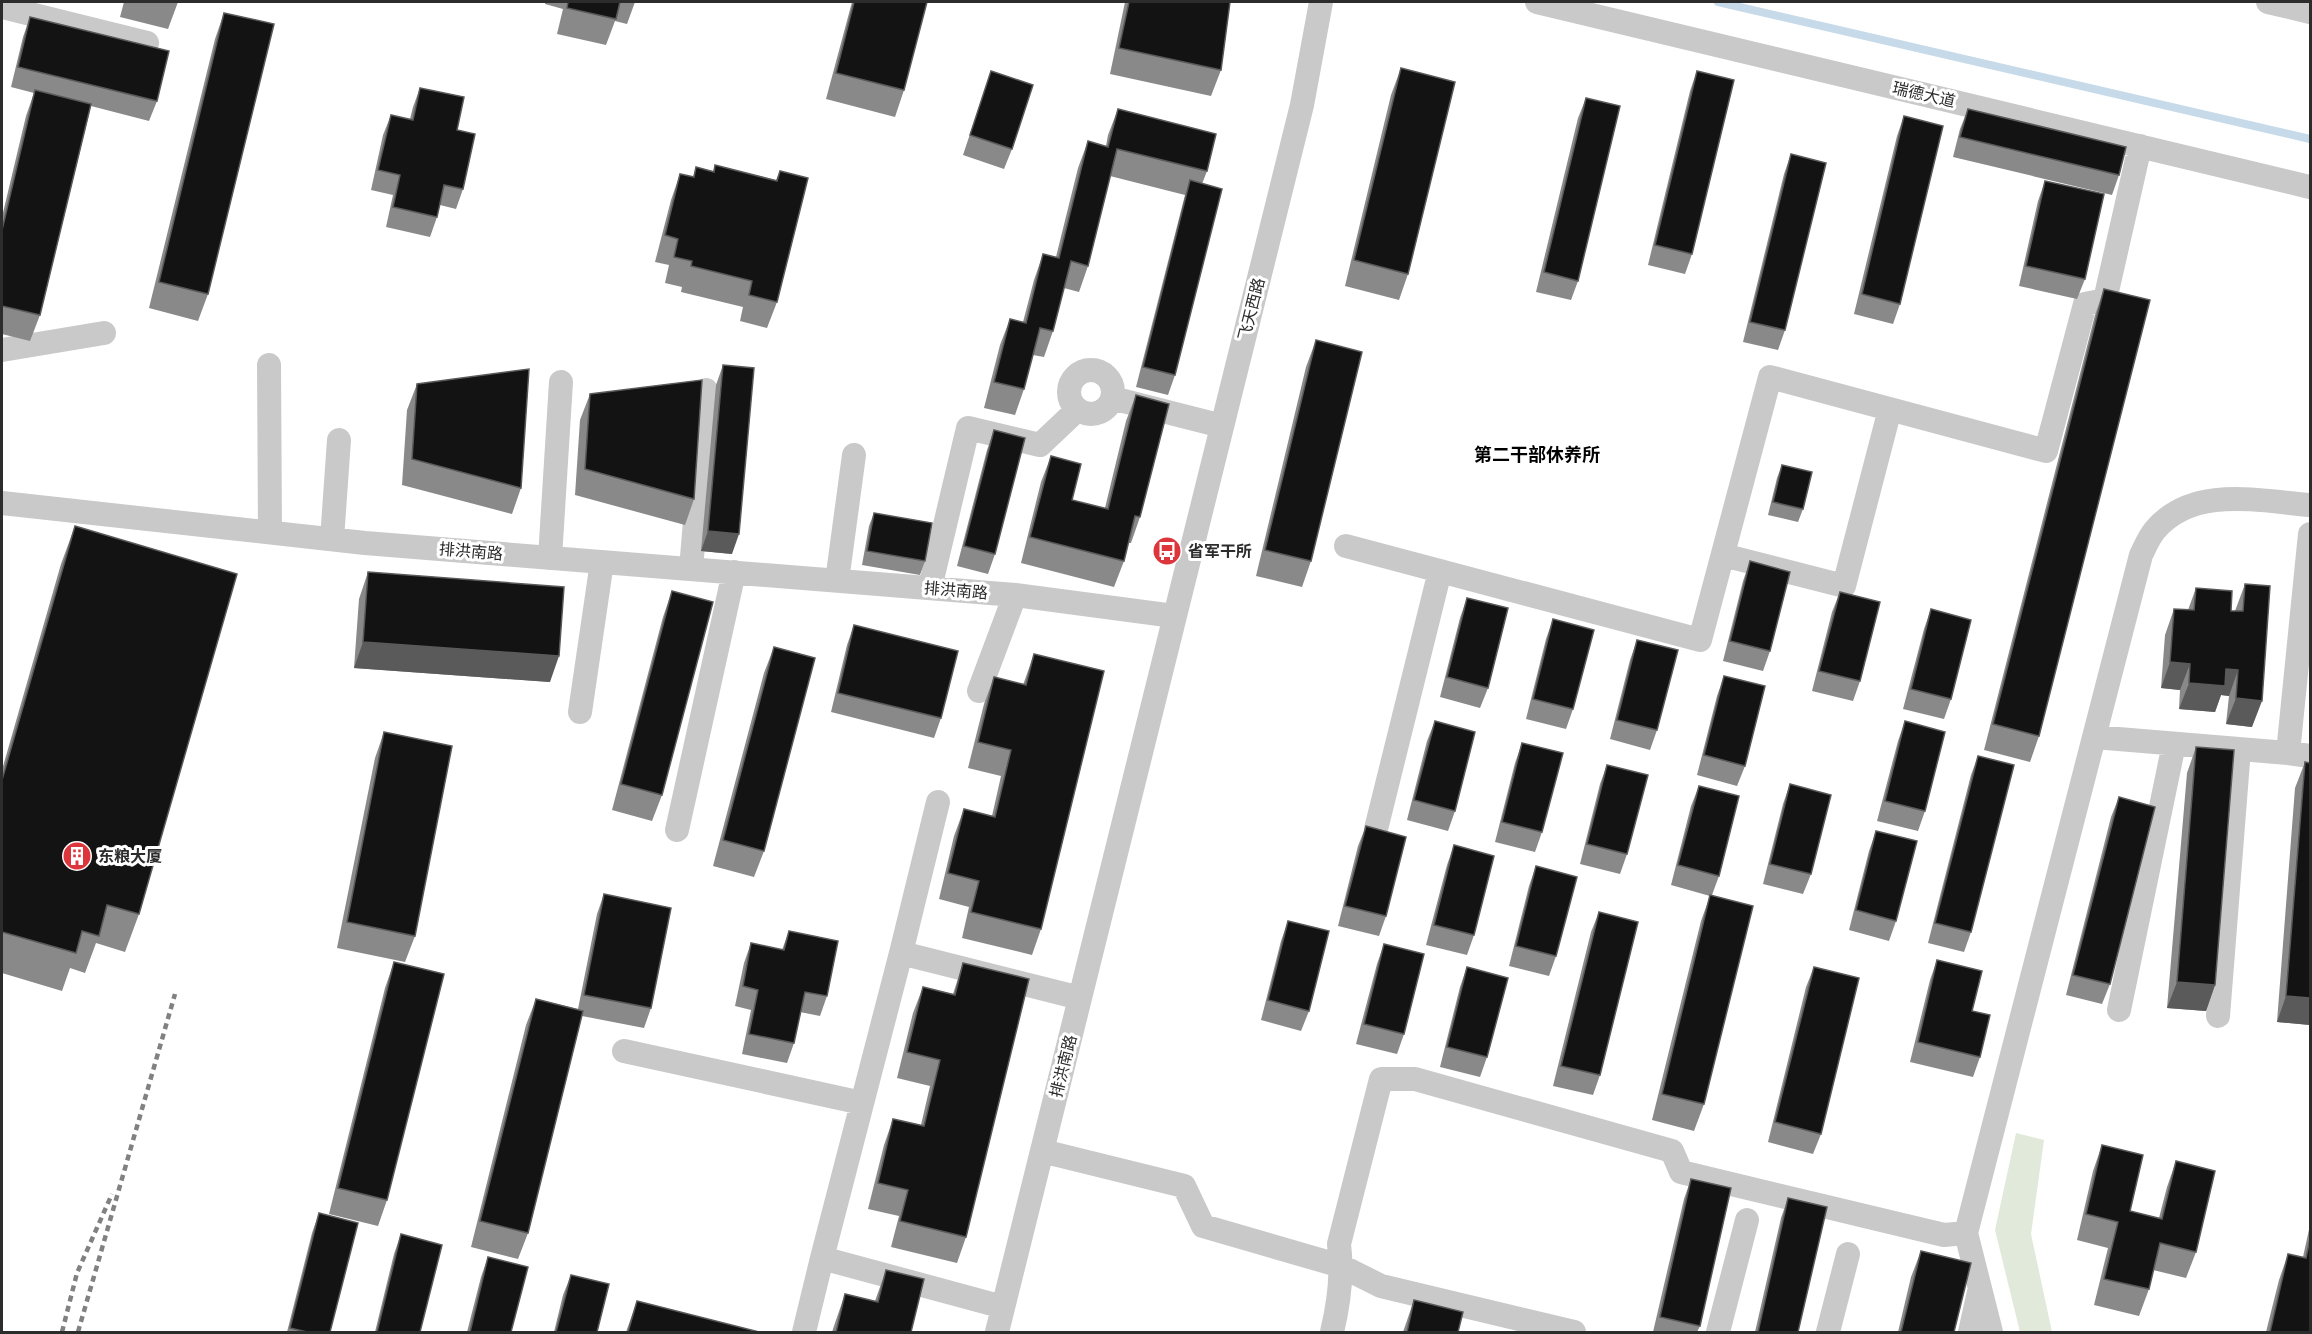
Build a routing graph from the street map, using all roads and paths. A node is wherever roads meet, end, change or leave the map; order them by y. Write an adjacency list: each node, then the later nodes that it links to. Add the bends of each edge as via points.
1 (1322, 2): 17 (street, 飞天西路, via 1302,105)
2 (1537, 2): 7 (street, 瑞德大道)
3 (2268, 2): 5 (street)
4 (2, 7): 6 (street)
5 (2310, 12)
6 (147, 43)
7 (2140, 146): 8 (street, 瑞德大道); 15 (street, via 2104,300 2085,304 2046,451)
8 (2310, 187)
9 (104, 333): 10 (street)
10 (2, 350)
11 (269, 365): 22 (street)
12 (561, 382): 27 (street)
13 (706, 390): 29 (street)
14 (1112, 398): 16 (street, via 1101,411); 16 (street, via 1104,375 1096,371 1080,373 1069,386); 17 (street)
15 (1890, 409): 26 (street, via 1844,586); 26 (street, via 1770,377)
16 (1077, 410): 33 (street, via 1040,446 968,428)
17 (1222, 426): 35 (street, 飞天西路)
18 (339, 440): 24 (street)
19 (854, 454): 32 (street)
20 (2, 503): 22 (street, 排洪南路)
21 (2310, 506): 38 (street, via 2232,499 2207,501 2186,507 2154,531 2140,555)
22 (270, 532): 24 (street, 排洪南路)
23 (2310, 534): 41 (street)
24 (332, 539): 27 (street, 排洪南路)
25 (1346, 546): 30 (street)
26 (1723, 555): 30 (street, via 1700,640)
27 (550, 558): 28 (street, 排洪南路)
28 (602, 562): 29 (street, 排洪南路); 37 (street)
29 (691, 569): 31 (street, 排洪南路)
30 (1440, 571): 43 (street)
31 (734, 572): 32 (street, 排洪南路); 44 (street)
32 (837, 581): 33 (street, 排洪南路)
33 (930, 588): 34 (street, 排洪南路)
34 (1015, 595): 35 (street, 排洪南路); 36 (street)
35 (1174, 616): 46 (street, 排洪南路)
36 (979, 691)
37 (580, 712)
38 (2094, 737): 39 (street); 53 (street)
39 (2174, 744): 40 (street); 47 (street)
40 (2239, 749): 41 (street); 48 (street)
41 (2299, 754)
42 (938, 802): 45 (street)
43 (1376, 829)
44 (677, 830)
45 (901, 953): 46 (street); 50 (street)
46 (1080, 998): 51 (street, 排洪南路)
47 (2119, 1010)
48 (2218, 1016)
49 (624, 1051): 50 (street)
50 (862, 1103): 55 (street)
51 (1042, 1151): 56 (street, via 1184,1186 1203,1226); 58 (street, 排洪南路)
52 (1747, 1220): 63 (street)
53 (1966, 1233): 56 (street, via 1944,1235 1681,1172 1672,1151 1414,1079 1381,1079 1339,1244); 57 (street)
54 (1848, 1254): 64 (street)
55 (822, 1258): 58 (street); 59 (street)
56 (1341, 1266): 61 (street); 62 (street, via 1381,1286)
57 (1980, 1287): 65 (street); 66 (street)
58 (1003, 1307): 60 (street, 排洪南路)
59 (804, 1332)
60 (997, 1332)
61 (1332, 1332)
62 (1574, 1332)
63 (1718, 1332)
64 (1828, 1332)
65 (1970, 1332)
66 (1991, 1332)

